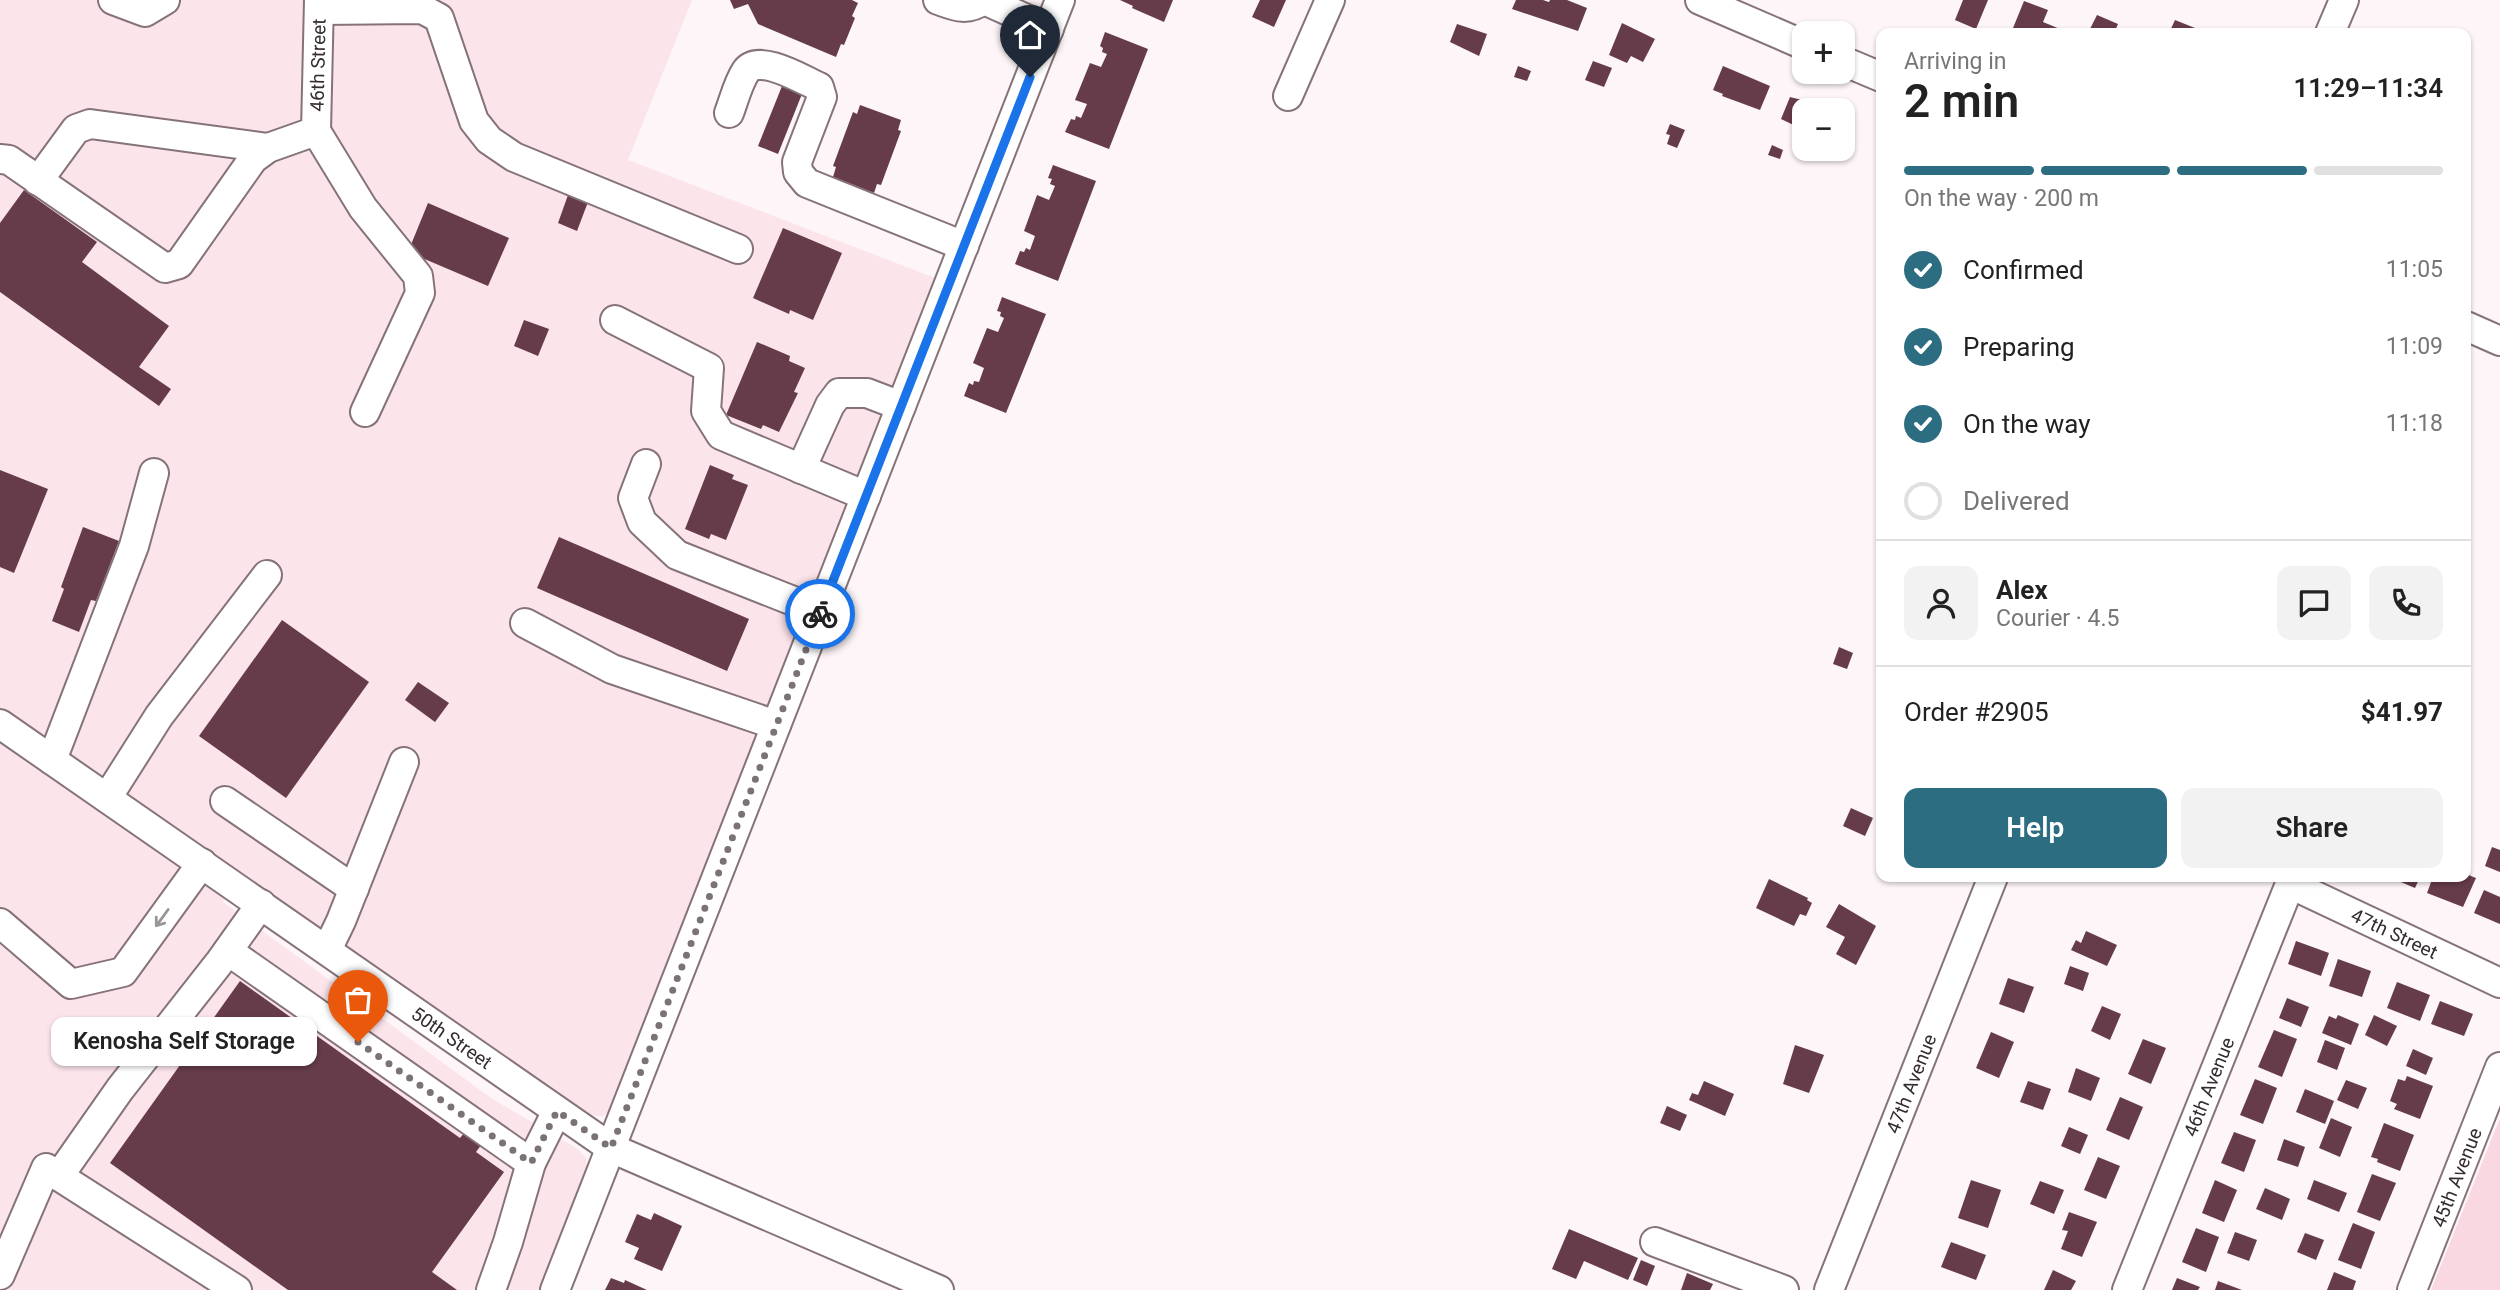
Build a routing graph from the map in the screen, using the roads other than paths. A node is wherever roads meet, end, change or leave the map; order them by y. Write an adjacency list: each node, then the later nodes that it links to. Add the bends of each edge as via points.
1 (113, 0): 2 (street, via 145,12)
2 (165, 0)
3 (938, 0): 4 (street, via 960,8)
4 (984, 0): 11 (street)
5 (1060, 0): 11 (street)
6 (1330, 0): 15 (street)
7 (1700, 0): 12 (street)
8 (2344, 0): 10 (street)
9 (319, 5): 17 (street, 46th Street); 22 (street, via 422,9 439,18 474,121 489,140 514,157)
10 (2332, 28)
11 (1049, 29): 21 (street)
12 (1792, 40)
13 (1855, 66): 14 (street)
14 (1876, 75)
15 (1288, 96)
16 (729, 113): 21 (street, via 747,69 754,65 764,63 819,87 822,97 797,162 807,183)
17 (317, 131): 18 (street); 27 (street, via 363,208 418,276 420,293)
18 (268, 148): 20 (street, via 90,124 76,129); 20 (street, via 253,159 179,264 165,268)
19 (0, 159): 20 (street, via 9,160)
20 (38, 181)
21 (964, 246): 26 (street)
22 (738, 250)
23 (615, 320): 29 (street, via 709,369 706,411 721,435)
24 (2471, 329): 25 (street)
25 (2500, 341)
26 (901, 407): 29 (street, via 867,393 839,393); 31 (street)
27 (365, 412)
28 (646, 464): 33 (street, via 633,498 642,522 677,555)
29 (801, 469): 31 (street)
30 (154, 473): 37 (street, via 134,546)
31 (866, 496): 33 (street)
32 (267, 575): 39 (street, via 159,716)
33 (821, 612): 35 (street)
34 (525, 623): 35 (street, via 612,669)
35 (776, 725): 52 (street)
36 (3, 730): 37 (street, 50th Street)
37 (52, 760): 39 (street, 50th Street)
38 (404, 762): 44 (street)
39 (107, 797): 41 (street, 50th Street)
40 (225, 801): 44 (street)
41 (202, 863): 45 (street, 50th Street); 46 (street, one-way to 46, via 122,972 71,984)
42 (1991, 882): 62 (street, 47th Avenue)
43 (2290, 884): 49 (street, 47th Street); 63 (street, 46th Avenue)
44 (354, 889): 47 (street)
45 (261, 904): 47 (street, 50th Street); 48 (street)
46 (0, 923)
47 (327, 950): 51 (street, 50th Street)
48 (228, 951): 53 (street); 54 (street, via 120,1088)
49 (2500, 983)
50 (2500, 1067): 64 (street, 45th Avenue)
51 (557, 1111): 52 (street, 50th Street); 53 (street)
52 (611, 1148): 59 (street); 60 (street, 50th Street)
53 (531, 1163): 58 (street)
54 (59, 1176): 56 (street, via 46,1168); 57 (street)
55 (1655, 1242): 61 (street)
56 (0, 1275)
57 (237, 1290)
58 (491, 1290)
59 (555, 1290)
60 (939, 1290)
61 (1784, 1290)
62 (1829, 1290)
63 (2127, 1290)
64 (2412, 1290)

